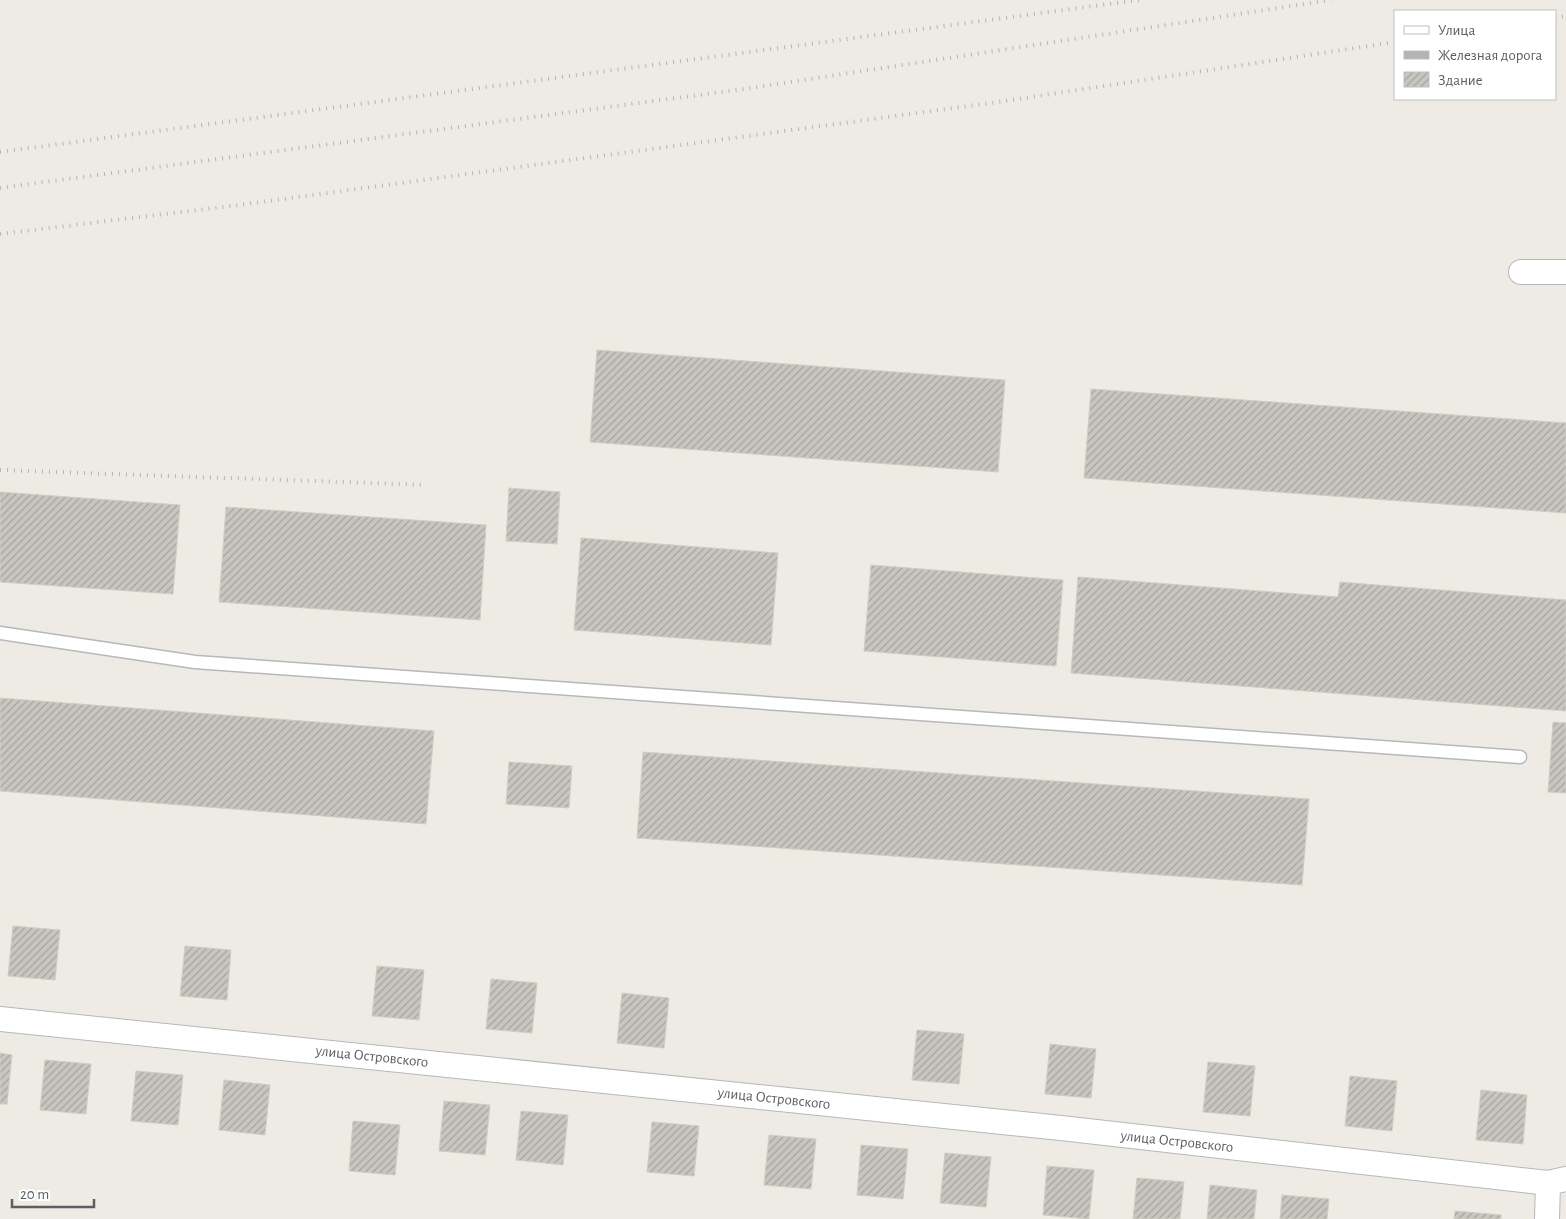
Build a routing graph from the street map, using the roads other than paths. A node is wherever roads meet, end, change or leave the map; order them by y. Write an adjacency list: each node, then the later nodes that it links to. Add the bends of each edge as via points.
1 (1521, 272): 2 (street)
2 (1566, 272)
3 (0, 632): 4 (lane, via 196,662)
4 (1520, 757)
5 (0, 1019): 6 (street, улица Островского)
6 (1557, 1181): 7 (street)
7 (1547, 1219)

